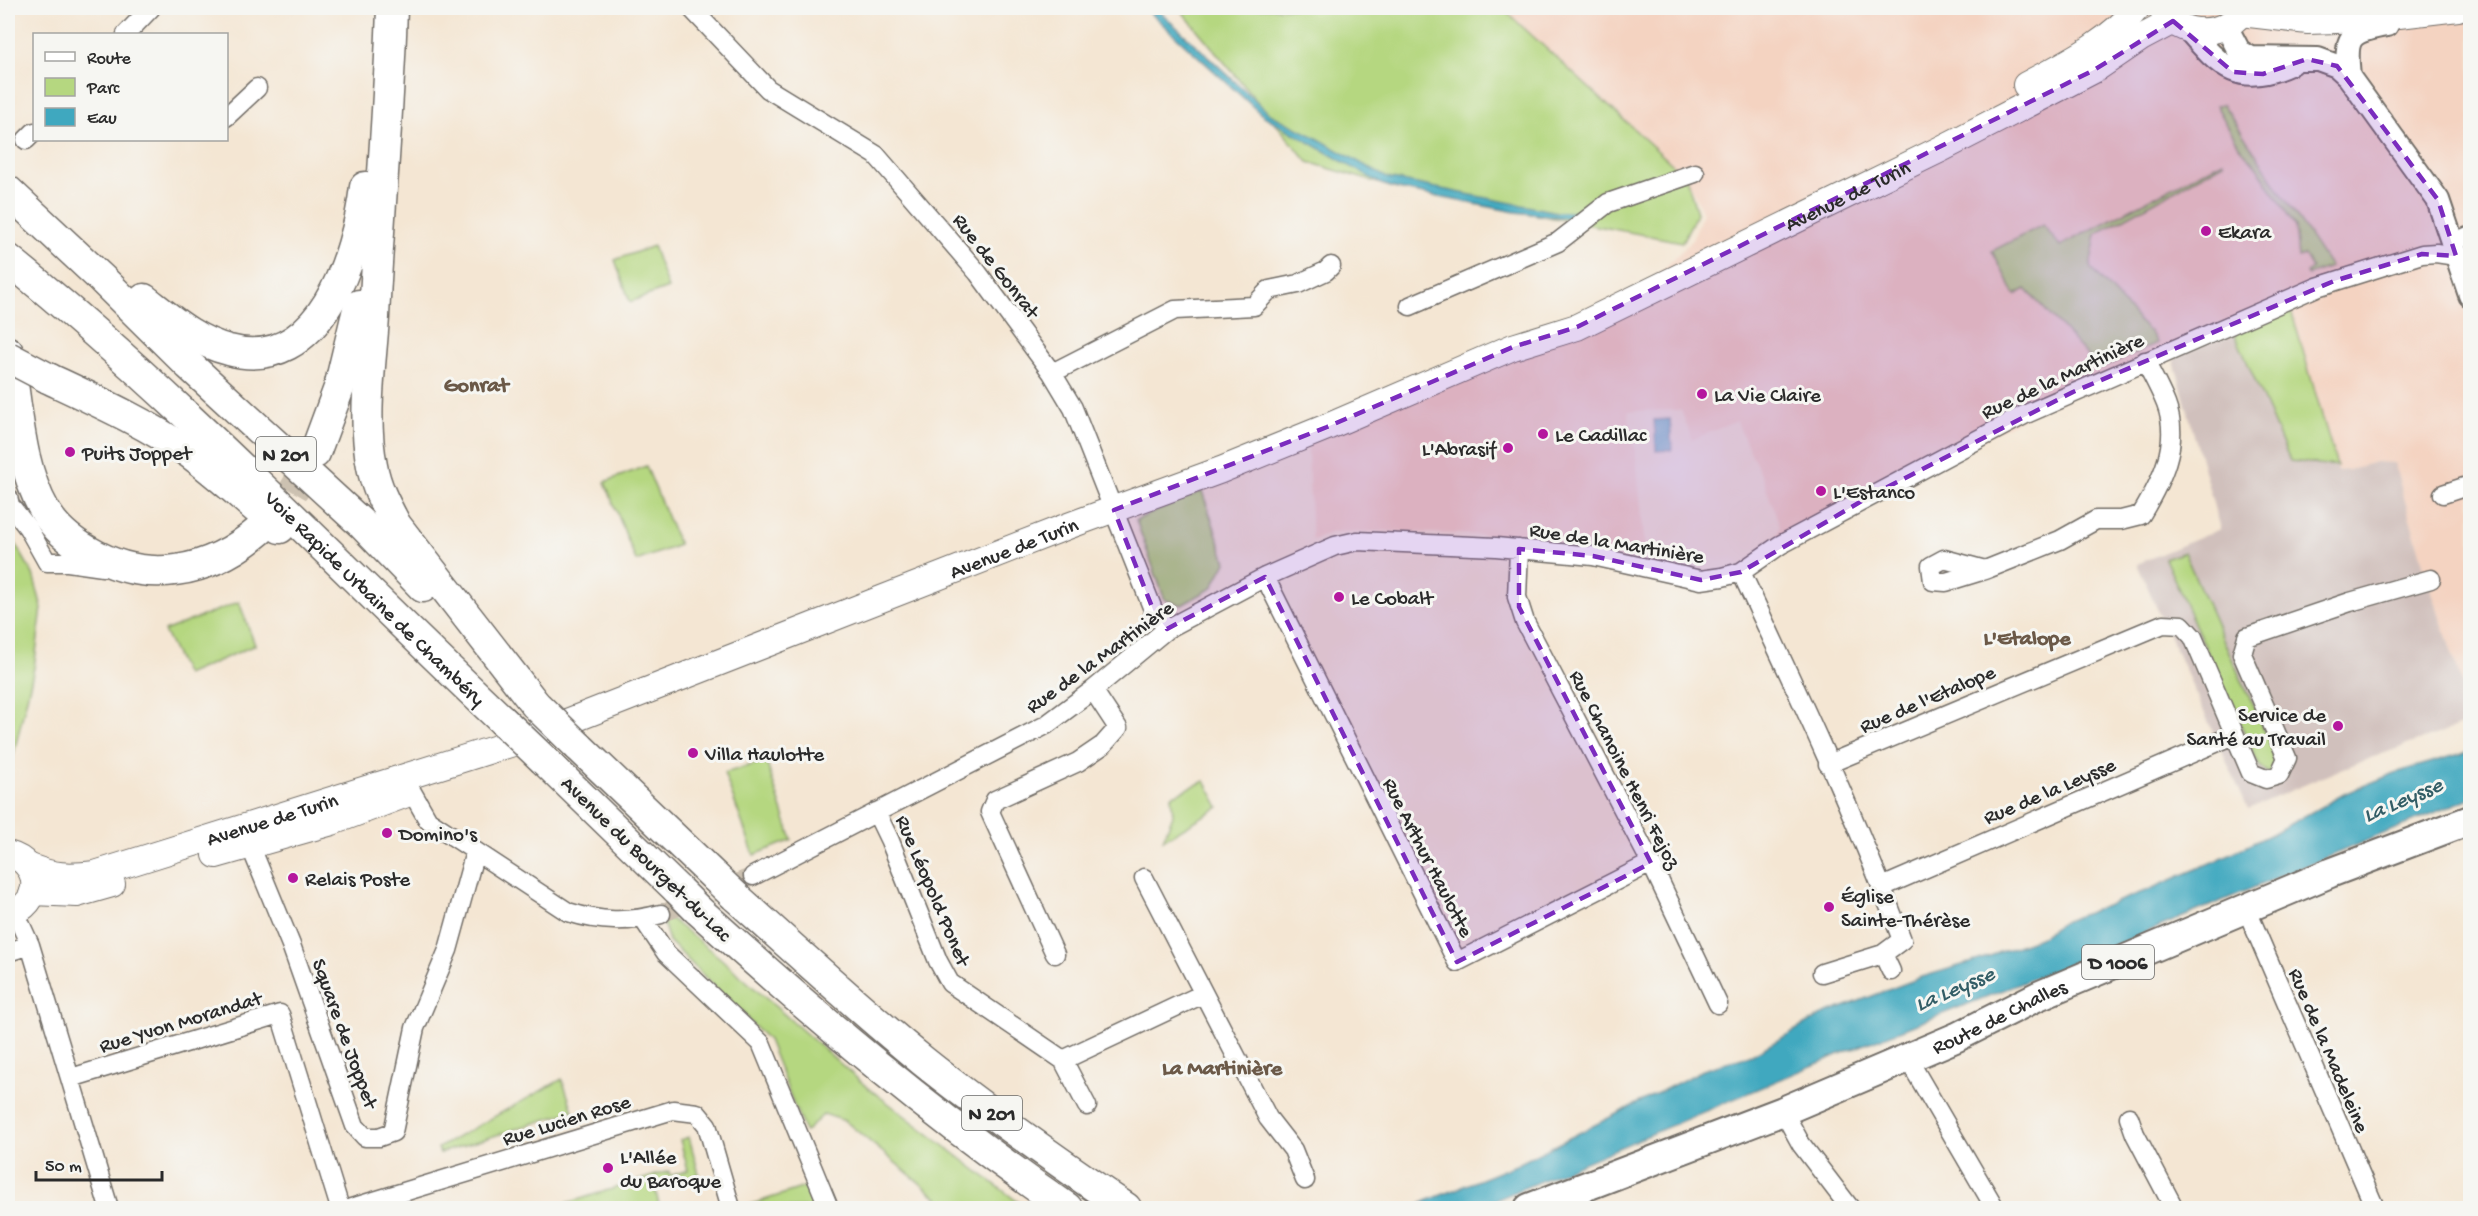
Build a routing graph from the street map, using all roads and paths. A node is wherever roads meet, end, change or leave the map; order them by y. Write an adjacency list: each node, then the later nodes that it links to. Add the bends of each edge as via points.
1 (151, 8): 10 (street)
2 (373, 8): 17 (highway, via 371,134 362,209 337,288 319,317 291,343 250,353 206,342)
3 (392, 8): 18 (highway)
4 (691, 8): 30 (street, Rue de Gonrat, via 768,89 884,162 978,273)
5 (2137, 8): 19 (main road, Avenue de Turin, via 2126,22 2078,58)
6 (2458, 8): 8 (main road, via 2308,21)
7 (2463, 8): 12 (street, via 2450,16 2361,29 2348,45)
8 (2237, 15): 9 (main road, via 2200,32); 11 (street, via 2239,51 2251,58)
9 (2174, 19): 11 (street, via 2233,72 2263,74); 22 (main road, Avenue de Turin, via 2094,70)
10 (127, 33)
11 (2299, 60): 12 (street, via 2328,62)
12 (2349, 77): 20 (street, via 2438,200)
13 (257, 88): 14 (street)
14 (228, 115)
15 (1695, 173): 25 (street, via 1608,202 1558,242)
16 (8, 190): 17 (highway, Voie Rapide Urbaine de Chambéry / N 201)
17 (30, 211): 48 (highway, Voie Rapide Urbaine de Chambéry / N 201, via 363,525)
18 (379, 223): 32 (highway, via 348,356); 48 (highway, via 367,409 375,480 396,525)
19 (1752, 224): 22 (main road); 26 (main road, Avenue de Turin, via 1570,314)
20 (2467, 249): 24 (street); 29 (street, Rue de la Martinière, via 2422,254 2334,281)
21 (8, 259): 46 (highway, Voie Rapide Urbaine de Chambéry / N 201, via 202,429)
22 (1713, 260): 26 (main road, Avenue de Turin, via 1577,327)
23 (1331, 266): 30 (street, via 1298,284 1269,290 1254,306 1175,310)
24 (2470, 295)
25 (1410, 306)
26 (1513, 347): 37 (main road, Avenue de Turin, via 1327,427)
27 (8, 352): 31 (highway)
28 (8, 357): 46 (highway, bridge, via 121,412 191,455)
29 (2145, 361): 40 (street, via 2167,406 2172,442 2159,485 2141,515 2096,520 2060,540); 42 (street, Rue de la Martinière, via 1988,433 1780,545)
30 (1052, 373): 37 (street, Rue de Gonrat, via 1073,408)
31 (20, 432): 33 (street); 41 (highway, via 31,479 53,523 86,550)
32 (315, 453)
33 (8, 466)
34 (2470, 485): 35 (street)
35 (2443, 494)
36 (8, 502): 41 (street, via 47,562)
37 (1114, 510): 45 (street, Rue de Gonrat, via 1154,612); 49 (main road, Avenue de Turin)
38 (260, 530): 41 (highway, via 233,550 200,565 169,571)
39 (1519, 549): 42 (street, Rue de la Martinière, via 1593,556 1701,580); 43 (street, Rue de la Martinière, via 1357,541 1335,546); 58 (street, Rue Chanoine Henri Fejoz, via 1519,607)
40 (1985, 570)
41 (135, 571)
42 (1741, 572): 51 (street)
43 (1265, 577): 45 (street, Rue de la Martinière); 58 (street, Rue Arthur Haulotte, via 1457,963)
44 (2431, 579): 50 (street, Rue de l'Etalope, via 2247,637 2242,654 2287,758 2279,775 2266,779 2251,772)
45 (1167, 629): 47 (street, Rue de la Martinière)
46 (459, 679): 49 (highway, Voie Rapide Urbaine de Chambéry / N 201)
47 (1094, 690): 53 (street, Rue de la Martinière, via 1046,725); 69 (street, via 1118,728 1103,745 1078,762 995,800 990,812)
48 (536, 705): 60 (highway, Avenue du Bourget-du-Lac / N 201, bridge, via 635,801)
49 (508, 731): 52 (main road, Avenue de Turin); 88 (highway, Avenue du Bourget-du-Lac / N 201, bridge, via 544,760 792,995 971,1140)
50 (2234, 735): 51 (street, Rue de l'Etalope, via 2193,637 2182,625 2163,624); 61 (street, Rue de la Leysse)
51 (1828, 764): 61 (street)
52 (408, 785): 55 (main road, Avenue de Turin, via 332,822); 56 (street, via 428,820); 57 (main road, Avenue de Turin, via 95,874 46,874)
53 (876, 812): 60 (street, Rue de la Martinière); 76 (street, Rue Léopold Ponet, via 950,983)
54 (2470, 820): 63 (main road, Route de Challes / D 1006)
55 (250, 845): 56 (street, Square de Joppet, via 291,945 355,1126 365,1137 393,1132 415,1028 448,950); 62 (main road, Avenue de Turin, via 77,894)
56 (475, 852): 66 (street, via 568,912 609,921)
57 (18, 860): 62 (main road, via 33,874)
58 (1651, 863): 74 (street, Rue Chanoine Henri Fejoz)
59 (1144, 878): 73 (street)
60 (735, 883): 89 (highway, N 201, via 863,1011 1007,1124)
61 (1882, 887): 70 (street, via 1902,940)
62 (33, 892): 64 (main road, via 29,901)
63 (2246, 908): 75 (main road, Route de Challes / D 1006, via 2038,996); 95 (street, Rue de la Madeleine)
64 (11, 913): 67 (street)
65 (661, 914): 66 (street)
66 (643, 919): 87 (street, via 666,953 760,1043)
67 (30, 945): 68 (street); 77 (street)
68 (8, 952)
69 (1055, 954)
70 (1883, 954): 71 (street); 72 (street)
71 (1891, 971)
72 (1822, 973)
73 (1203, 994): 76 (street); 81 (street, via 1268,1118 1293,1150)
74 (1718, 1004)
75 (1908, 1059): 79 (main road, Route de Challes / D 1006); 93 (street)
76 (1063, 1060): 78 (street)
77 (71, 1078): 83 (street); 84 (street, Rue Yvon Morandat, via 280,1014)
78 (1087, 1106)
79 (1783, 1111): 82 (main road, Route de Challes / D 1006); 92 (street, via 1801,1144)
80 (2129, 1117): 94 (street)
81 (1305, 1180)
82 (1595, 1183): 90 (main road, Route de Challes); 91 (main road, Route de Challes)
83 (109, 1209)
84 (340, 1209)
85 (351, 1209): 86 (street, Rue Lucien Rose, via 673,1110 697,1113 707,1125)
86 (731, 1209)
87 (829, 1209)
88 (1067, 1209)
89 (1126, 1209)
90 (1529, 1209)
91 (1543, 1209)
92 (1850, 1209)
93 (1995, 1209)
94 (2174, 1209)
95 (2374, 1209)

